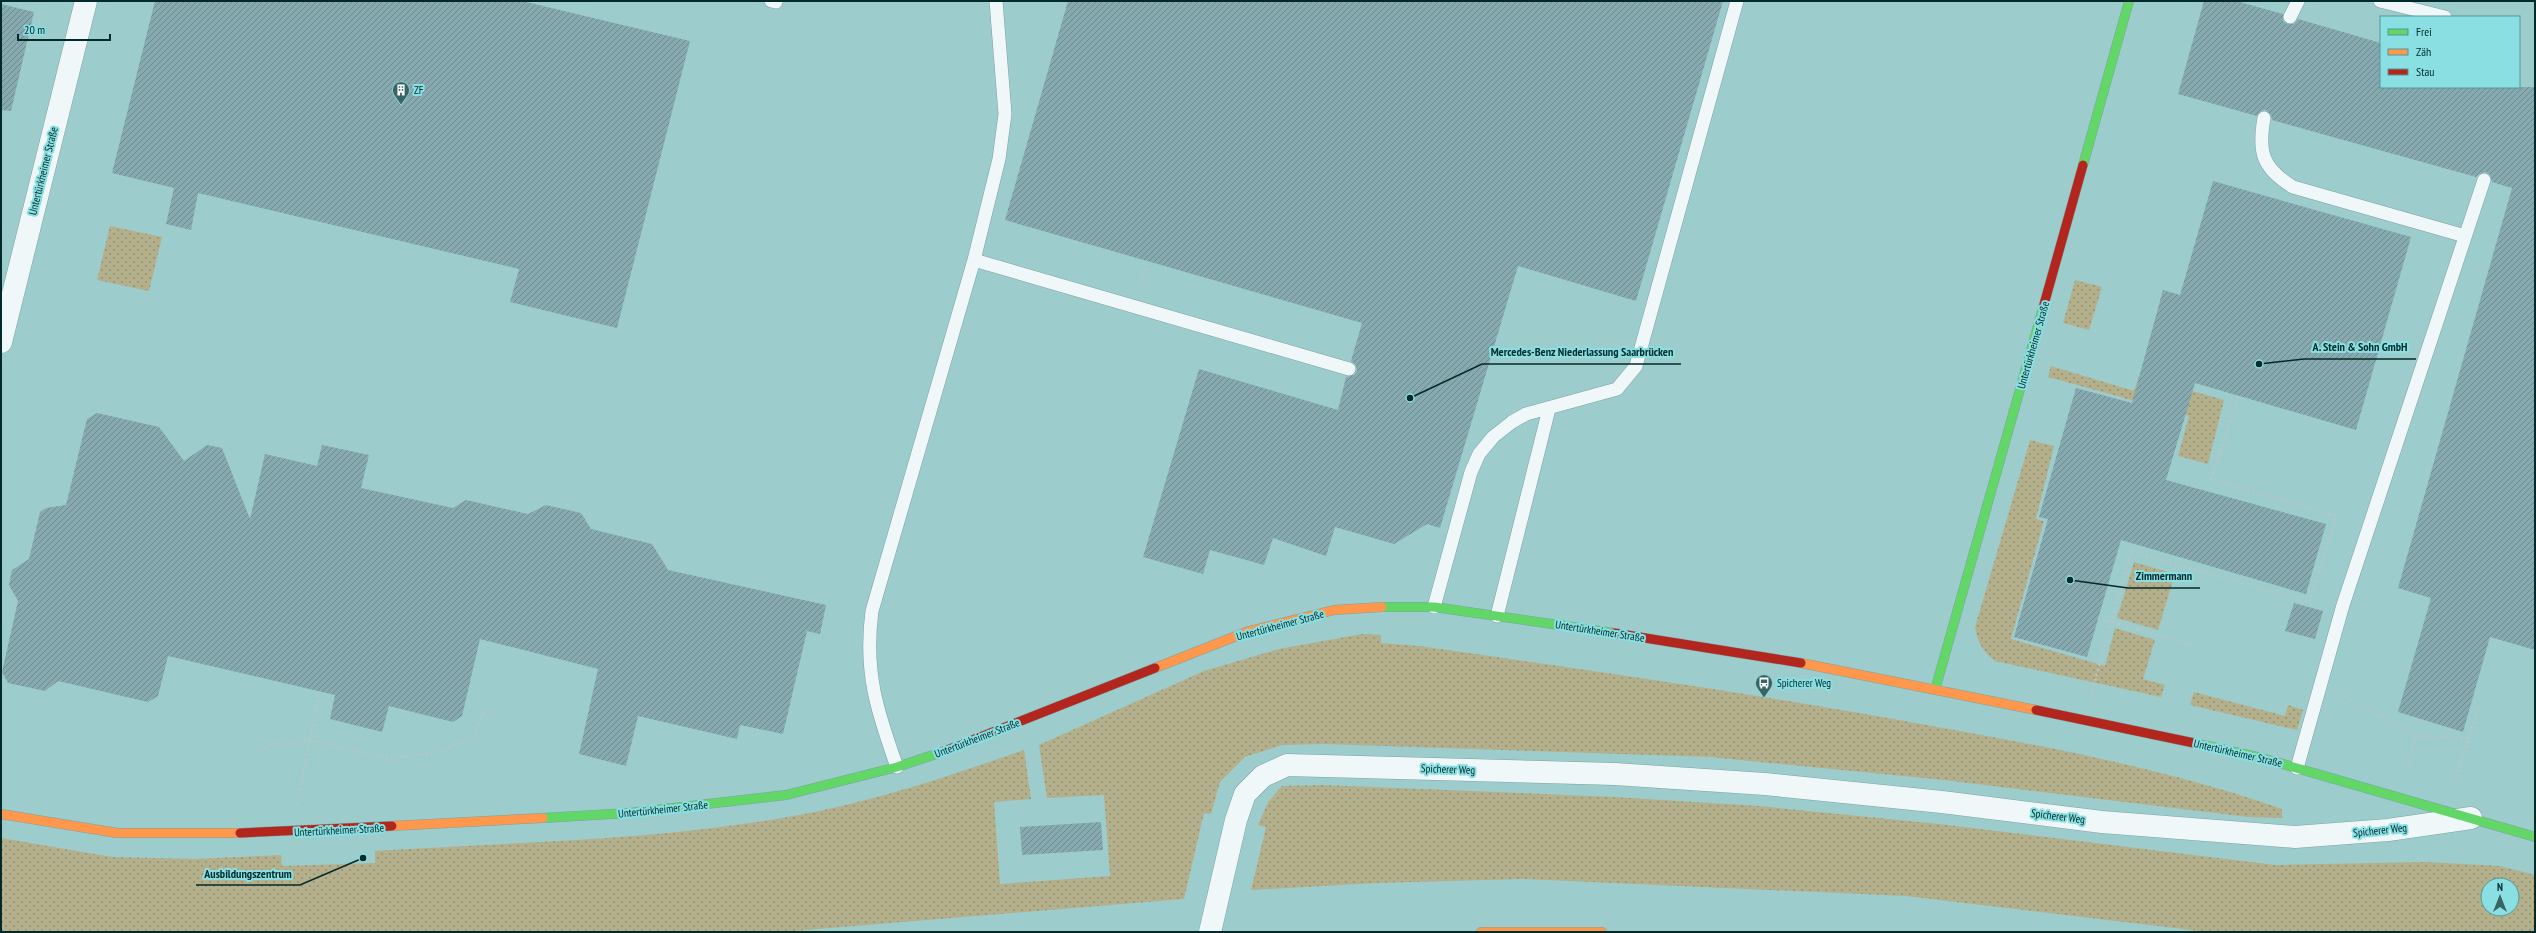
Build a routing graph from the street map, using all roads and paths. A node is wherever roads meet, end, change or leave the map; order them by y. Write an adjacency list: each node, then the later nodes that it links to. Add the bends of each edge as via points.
1 (86, 1): 13 (street, Untertürkheimer Straße)
2 (996, 1): 12 (lane, via 1005,114 999,159)
3 (1737, 1): 16 (lane, via 1636,366 1618,389)
4 (2129, 1): 24 (main road, Untertürkheimer Straße)
5 (2298, 1): 7 (lane)
6 (2380, 1): 8 (lane)
7 (2290, 16)
8 (2441, 16)
9 (2264, 118): 11 (lane, via 2261,152 2267,165 2278,178 2292,187)
10 (2484, 180): 11 (lane)
11 (2465, 236): 23 (lane, via 2343,605)
12 (974, 260): 14 (lane); 33 (lane, via 872,611 868,665 873,693)
13 (1, 342)
14 (1349, 369)
15 (2238, 395): 20 (path, via 2211,478 2336,516 2309,602 2131,551)
16 (1549, 409): 17 (lane, via 1526,414 1512,422 1493,437 1479,454 1466,491); 18 (lane)
17 (1434, 607): 18 (main road, Untertürkheimer Straße); 33 (main road, Untertürkheimer Straße, via 1334,610 1249,631 973,741)
18 (1497, 616): 24 (main road, Untertürkheimer Straße, via 1762,656)
19 (2098, 618): 20 (path)
20 (2112, 622): 21 (path); 22 (path)
21 (2193, 645)
22 (2094, 682)
23 (2321, 685): 28 (path); 34 (lane)
24 (1935, 690): 34 (main road, Untertürkheimer Straße, via 2188,742)
25 (320, 692): 30 (path)
26 (2471, 706): 29 (path, via 2478,708)
27 (502, 717): 30 (path, via 482,712 476,735 441,752 389,759)
28 (2417, 736): 29 (path); 32 (path)
29 (2468, 738): 35 (path)
30 (311, 740): 31 (path, via 270,744); 36 (path)
31 (252, 756)
32 (2409, 762)
33 (897, 767): 37 (main road, Untertürkheimer Straße, via 786,795 748,800 629,813 404,827 255,833 117,833)
34 (2297, 768): 38 (main road, Untertürkheimer Straße)
35 (2457, 775)
36 (296, 808)
37 (1, 814)
38 (2471, 818): 39 (main road, Untertürkheimer Straße); 40 (street, Spicherer Weg, via 2388,830 2294,837 2102,822 1757,783 1616,774 1287,765 1263,776 1245,794 1236,820)
39 (2535, 837)
40 (1210, 932)
41 (1481, 932): 42 (main road)
42 (1602, 932)

